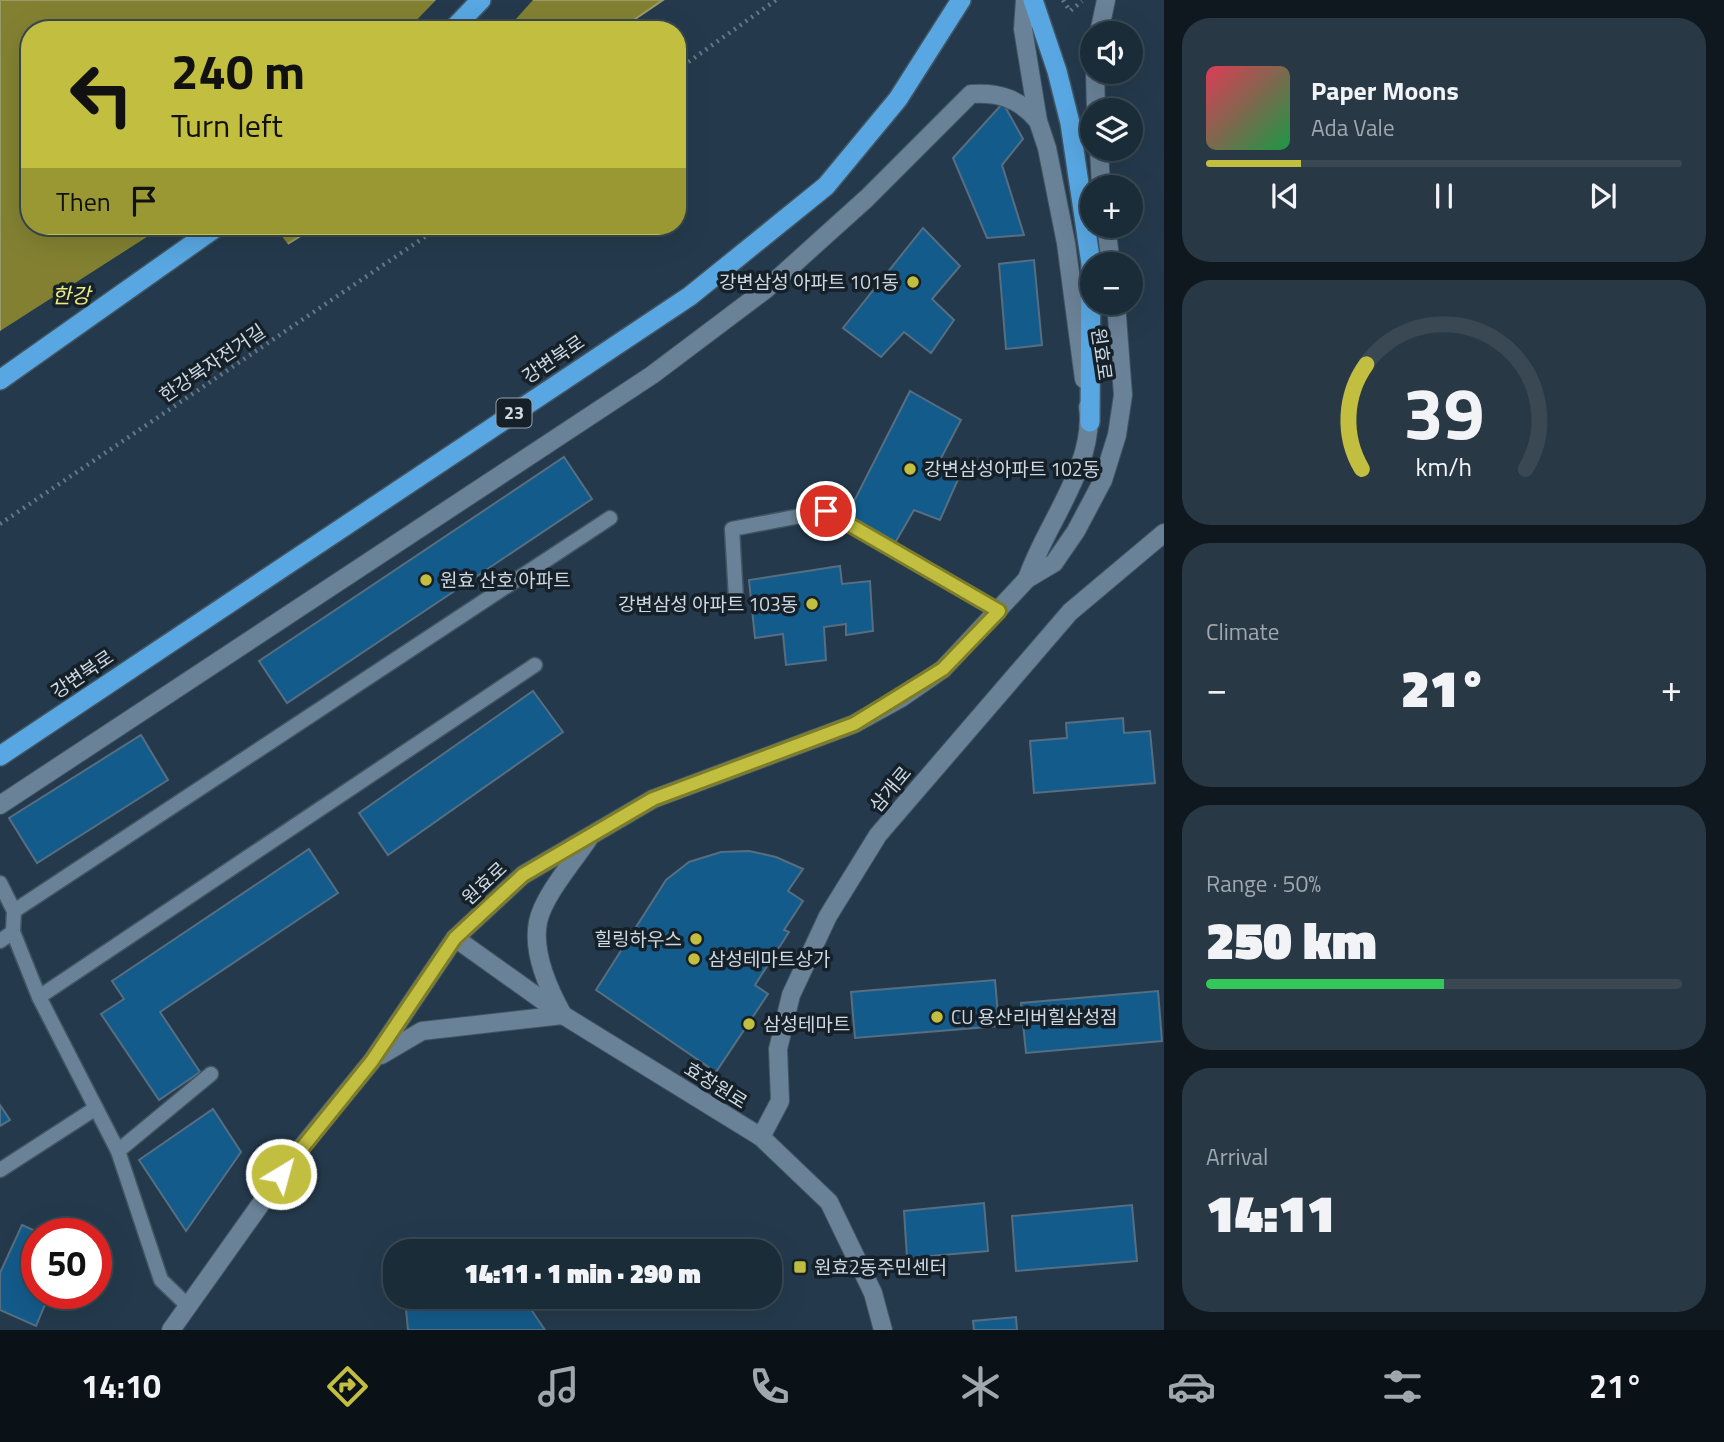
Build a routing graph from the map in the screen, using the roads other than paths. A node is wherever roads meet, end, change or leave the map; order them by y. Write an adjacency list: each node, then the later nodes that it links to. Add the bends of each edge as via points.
1 (481, 0): 6 (highway)
2 (961, 0): 19 (highway, 강변북로 / 23, via 898,99 826,186 690,296)
3 (1025, 0): 8 (main road, 원효로, via 1023,29)
4 (1106, 0): 7 (main road)
5 (1037, 8): 12 (highway, via 1070,123 1091,264)
6 (461, 21)
7 (1102, 21)
8 (1038, 121): 12 (main road, 원효로, via 1066,243); 20 (main road, via 1011,98 971,94 867,198 765,290 652,375)
9 (205, 235): 11 (highway)
10 (1117, 315): 15 (main road, 원효로, via 1123,395 1104,480 1054,563)
11 (0, 380)
12 (1090, 422): 15 (main road, 원효로, via 1071,486 1038,546)
13 (610, 518): 23 (lane)
14 (1164, 533): 32 (main road, 삼개로, via 1070,612 878,835 828,916 791,995 778,1049 780,1101)
15 (1027, 579): 17 (main road, 원효로)
16 (736, 598): 17 (lane, via 732,529 826,511)
17 (999, 611): 21 (main road, 원효로, via 943,669 854,724 653,799)
18 (535, 665): 27 (lane)
19 (0, 756)
20 (0, 805)
21 (592, 834): 25 (main road, 원효로, via 523,875); 28 (main road, via 538,922 547,986)
22 (0, 883): 23 (lane)
23 (14, 911): 24 (lane)
24 (13, 932): 26 (lane); 27 (lane)
25 (455, 938): 28 (main road, 효창원로); 29 (main road, 원효로)
26 (0, 941)
27 (39, 997): 31 (lane)
28 (563, 1015): 29 (main road, via 422,1031); 32 (main road, 효창원로)
29 (372, 1061): 35 (main road, 원효로, via 297,1153)
30 (211, 1074): 33 (lane)
31 (96, 1108): 33 (lane); 34 (lane)
32 (761, 1137): 37 (main road, 효창원로, via 829,1202 873,1293)
33 (118, 1151): 35 (lane, via 161,1279)
34 (0, 1170)
35 (187, 1305): 36 (main road, 원효로)
36 (171, 1330)
37 (883, 1330)

